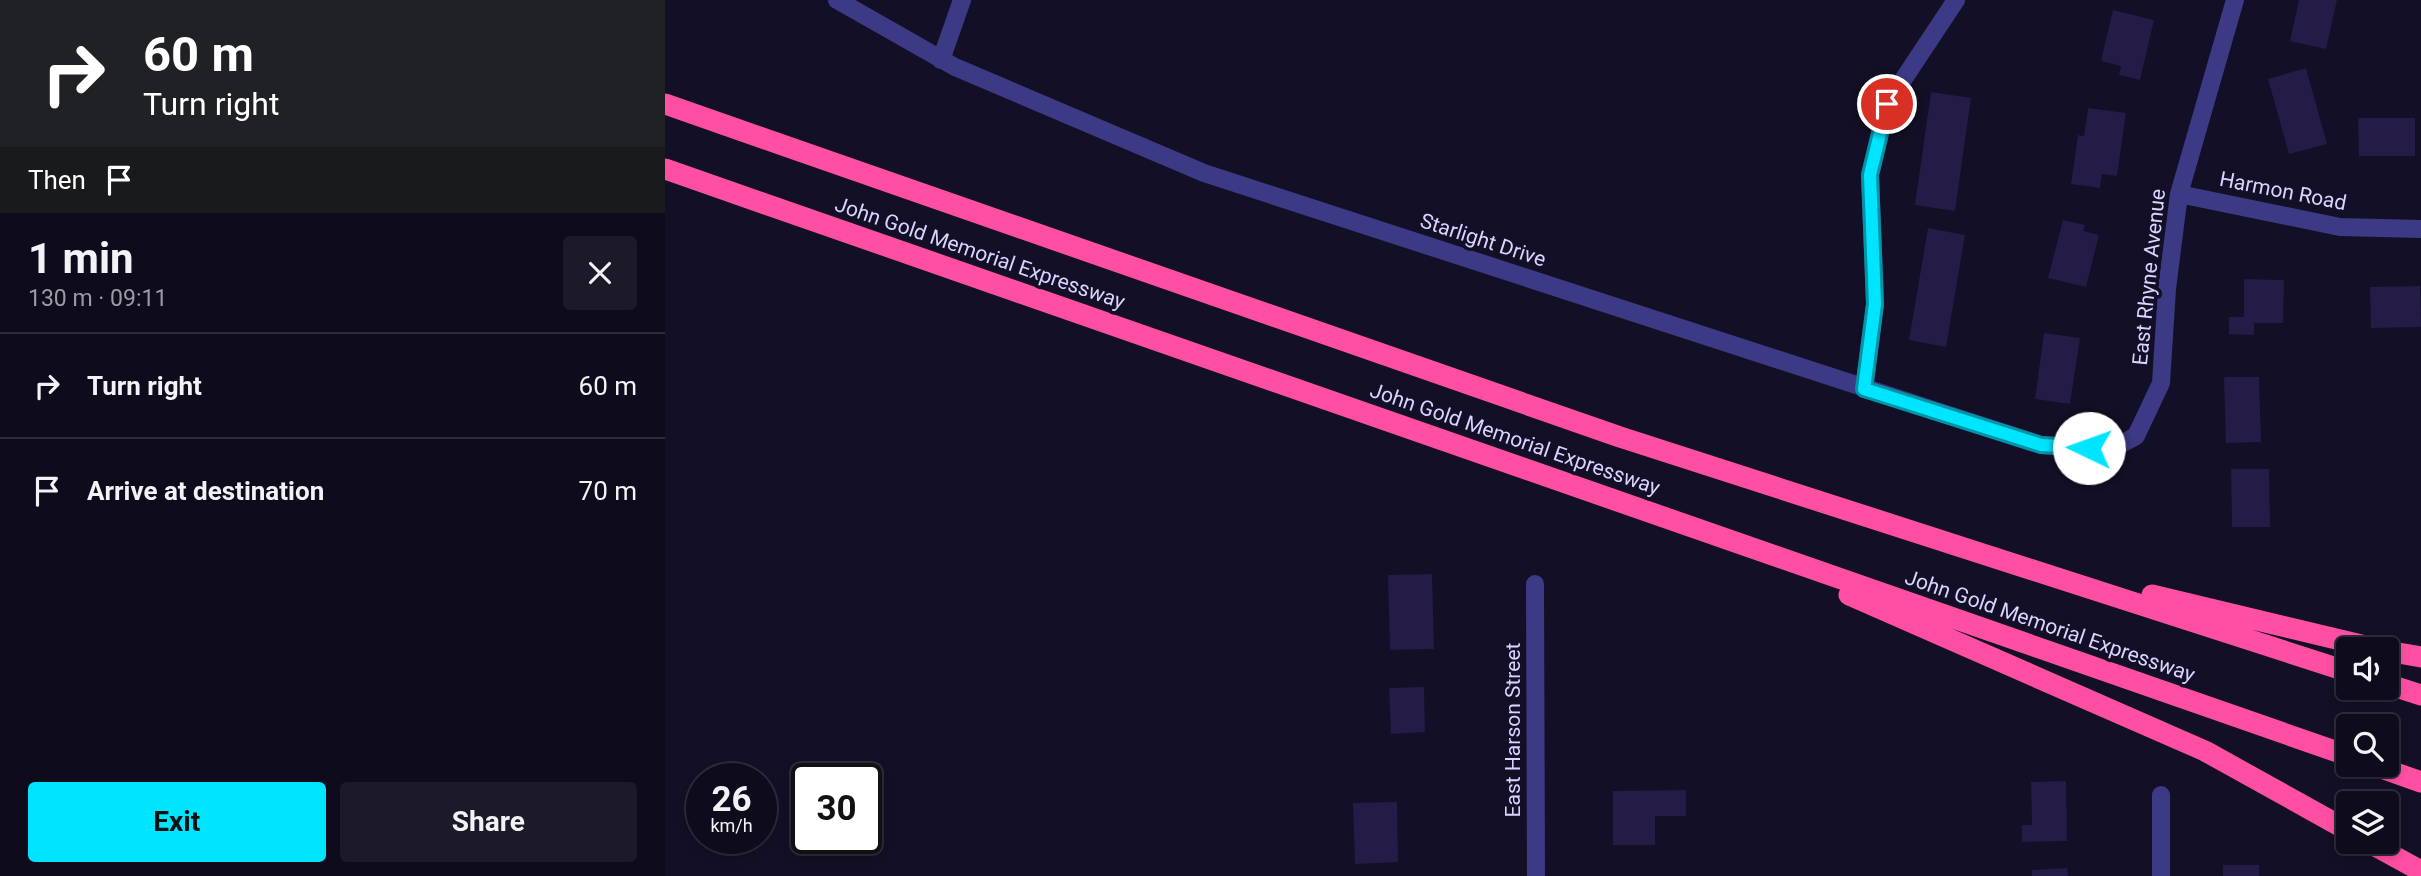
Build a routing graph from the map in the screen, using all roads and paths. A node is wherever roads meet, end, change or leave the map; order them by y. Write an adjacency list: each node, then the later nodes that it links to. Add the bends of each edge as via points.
1 (837, 0): 5 (street, Starlight Drive)
2 (962, 0): 5 (street)
3 (1956, 0): 10 (street, via 1887,104 1870,175 1875,304)
4 (2235, 0): 8 (street, East Rhyne Avenue)
5 (941, 60): 10 (street, Starlight Drive, via 1204,173)
6 (665, 104): 12 (highway, John Gold Memorial Expressway)
7 (665, 169): 13 (highway, John Gold Memorial Expressway)
8 (2179, 194): 9 (street, Harmon Road, via 2340,227); 11 (street, East Rhyne Avenue, via 2161,383)
9 (2421, 229)
10 (1864, 389): 11 (street, Starlight Drive, via 2041,445 2112,449)
11 (2136, 436)
12 (1633, 441): 15 (highway, via 2032,566); 18 (highway, John Gold Memorial Expressway)
13 (1700, 529): 21 (highway, John Gold Memorial Expressway); 25 (highway, via 2205,751)
14 (1535, 584): 28 (street, East Harson Street)
15 (2336, 639)
16 (2399, 653): 17 (highway)
17 (2421, 657)
18 (2336, 667)
19 (2399, 688): 20 (highway)
20 (2421, 695)
21 (2336, 751)
22 (2399, 774): 23 (highway)
23 (2421, 782)
24 (2161, 795): 29 (street)
25 (2336, 824)
26 (2390, 854): 27 (highway)
27 (2421, 871)
28 (1536, 876)
29 (2161, 876)

